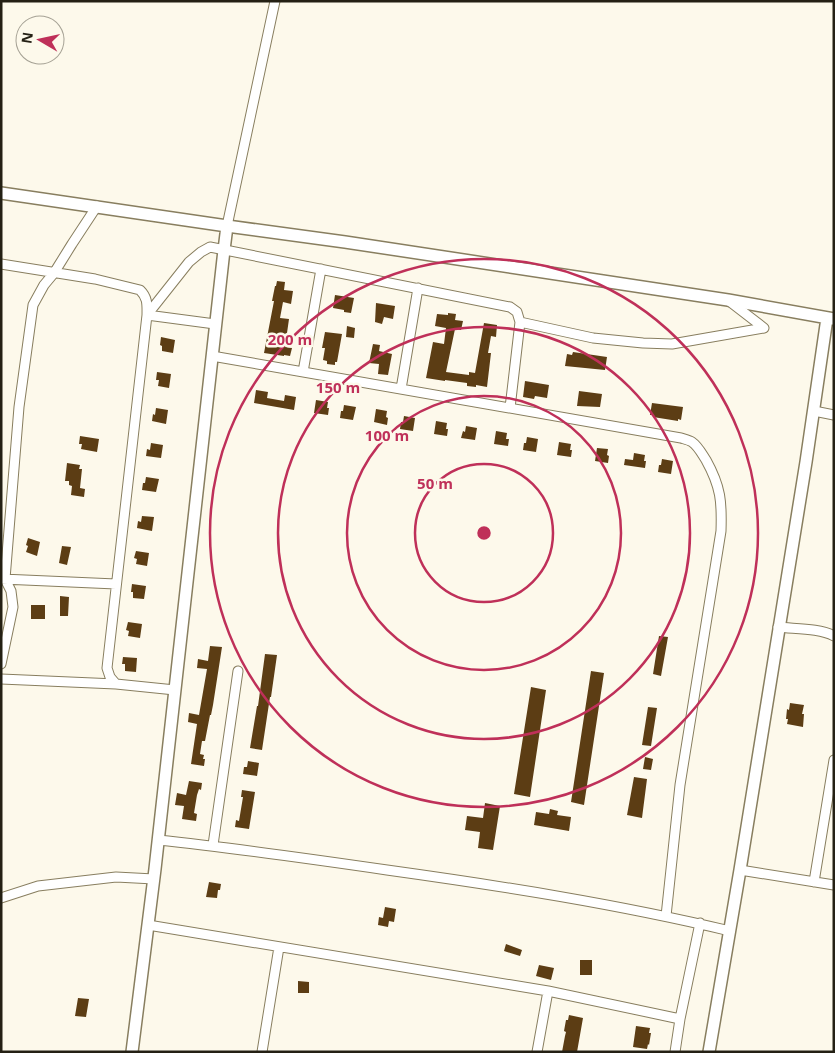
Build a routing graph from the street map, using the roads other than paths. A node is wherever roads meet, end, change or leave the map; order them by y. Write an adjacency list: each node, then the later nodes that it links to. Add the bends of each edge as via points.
1 (275, 1): 4 (street)
2 (1, 192): 3 (street)
3 (97, 206): 4 (street); 8 (street)
4 (227, 226): 5 (street); 10 (street)
5 (224, 250): 7 (street); 11 (street, via 210,247 201,252); 14 (street)
6 (1, 264): 8 (street)
7 (321, 269): 9 (street); 16 (street)
8 (54, 274): 11 (street, via 95,279 140,290 147,304); 21 (street, via 33,305 19,407)
9 (418, 288): 13 (street, via 510,307 517,312); 17 (street)
10 (728, 300): 12 (street); 13 (street, via 764,328 672,344 593,338)
11 (146, 315): 14 (street); 22 (street)
12 (831, 318): 19 (street)
13 (520, 322): 18 (street)
14 (215, 324): 15 (street)
15 (212, 356): 16 (street); 29 (street)
16 (303, 372): 17 (street)
17 (401, 389): 18 (street)
18 (510, 408): 38 (street, via 692,442 700,450 718,486 722,507 721,531 680,785)
19 (814, 411): 20 (street); 23 (street)
20 (834, 415)
21 (3, 579): 22 (street); 25 (street, via 11,591 13,607)
22 (116, 584): 28 (street, via 107,668)
23 (778, 627): 24 (street, via 820,631); 33 (street)
24 (834, 636)
25 (1, 664)
26 (238, 671): 32 (street)
27 (1, 679): 28 (street)
28 (116, 684): 29 (street)
29 (175, 690): 31 (street)
30 (834, 760): 35 (street)
31 (158, 840): 32 (street); 34 (street)
32 (213, 846): 38 (street, via 503,886)
33 (740, 870): 35 (street); 41 (street)
34 (154, 879): 37 (street, via 116,877 38,886); 40 (street)
35 (814, 882): 36 (street)
36 (834, 885)
37 (1, 898)
38 (666, 916): 39 (street)
39 (700, 923): 41 (street); 44 (street)
40 (148, 926): 42 (street); 45 (street)
41 (730, 930): 49 (street)
42 (279, 947): 43 (street); 46 (street)
43 (548, 991): 44 (street); 47 (street)
44 (680, 1019): 48 (street)
45 (132, 1052)
46 (262, 1052)
47 (538, 1052)
48 (675, 1052)
49 (709, 1052)

